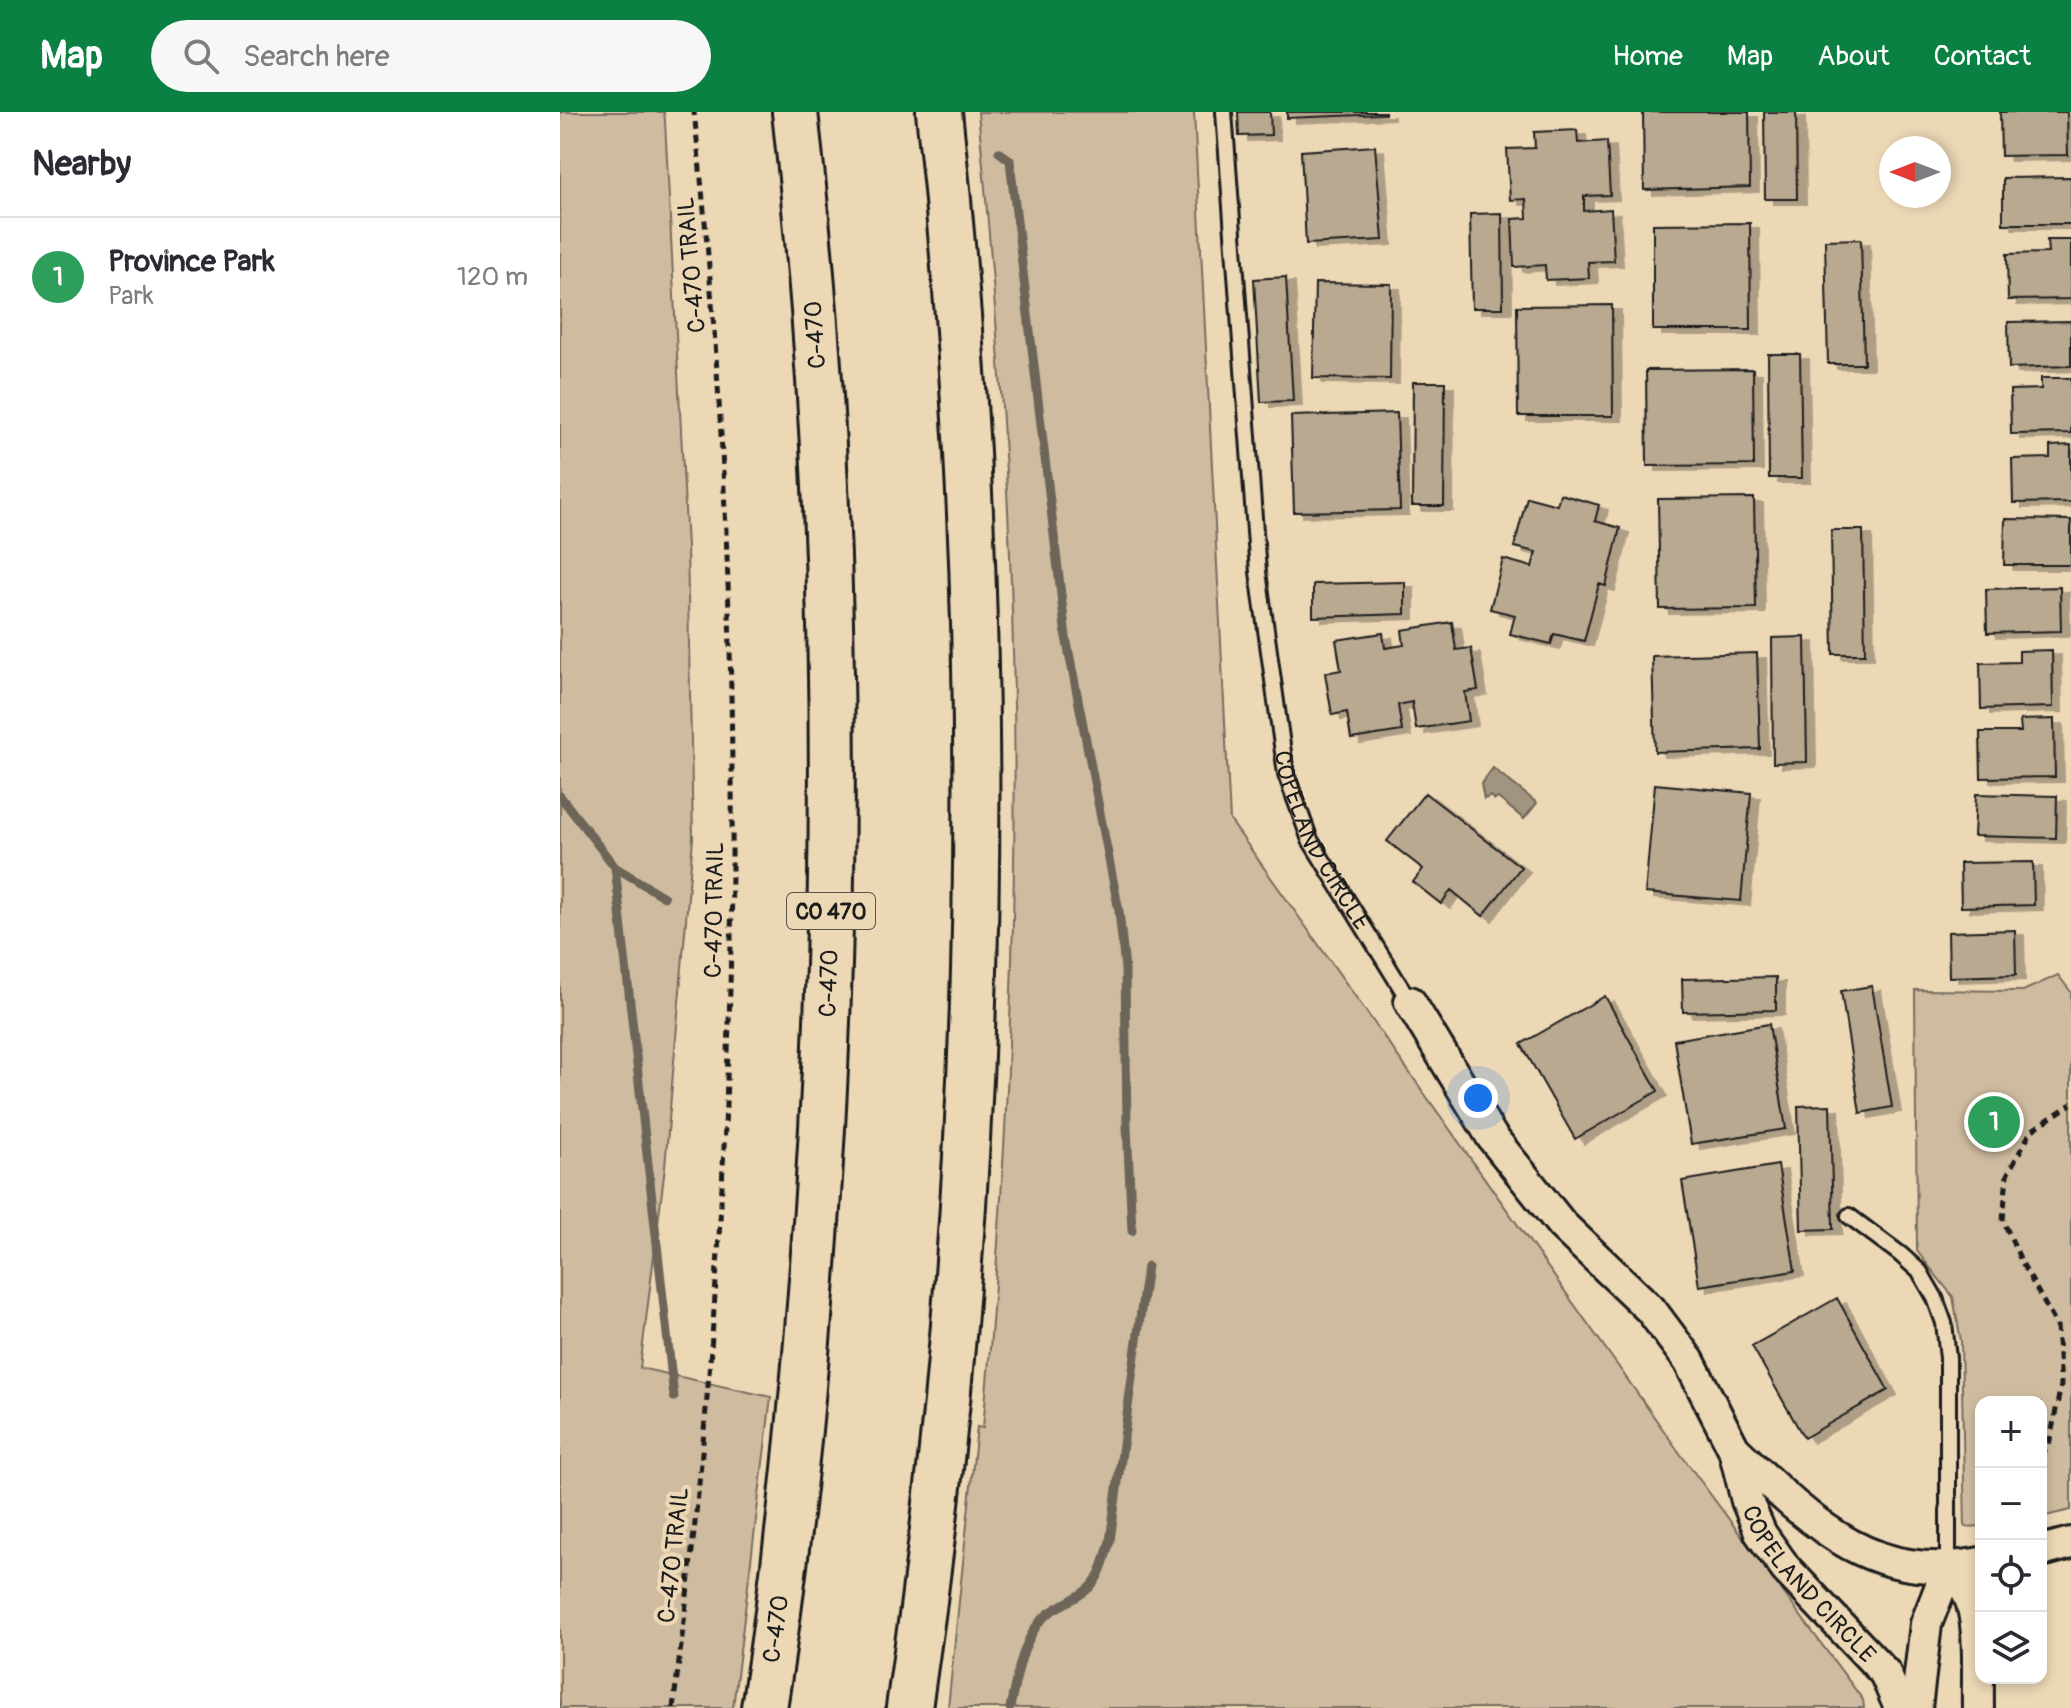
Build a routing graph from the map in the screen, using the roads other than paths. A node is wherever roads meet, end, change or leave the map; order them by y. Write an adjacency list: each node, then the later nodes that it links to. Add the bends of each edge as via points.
1 (795, 112): 13 (highway, C-470 / CO 470, via 825,503 832,886 811,1304)
2 (939, 112): 14 (highway, via 961,360 971,558 975,919 953,1326)
3 (1224, 112): 4 (lane, COPELAND CIRCLE, via 1258,572 1286,774 1310,840)
4 (1410, 1002): 6 (street, COPELAND CIRCLE, via 1492,1137 1562,1225 1651,1310 1689,1361)
5 (1849, 1216): 10 (lane, via 1920,1272 1944,1323)
6 (1734, 1449): 10 (street, COPELAND CIRCLE, via 1803,1512 1867,1555 1908,1566); 15 (street, COPELAND CIRCLE, via 1755,1523 1769,1548 1885,1673)
7 (2071, 1543): 8 (street)
8 (2047, 1549)
9 (1975, 1564): 10 (street, COPELAND CIRCLE)
10 (1948, 1568): 11 (street, via 1963,1584); 16 (street, via 1926,1624)
11 (1975, 1616)
12 (1978, 1684): 17 (street)
13 (764, 1708)
14 (909, 1708)
15 (1900, 1708)
16 (1916, 1708)
17 (1978, 1708)

